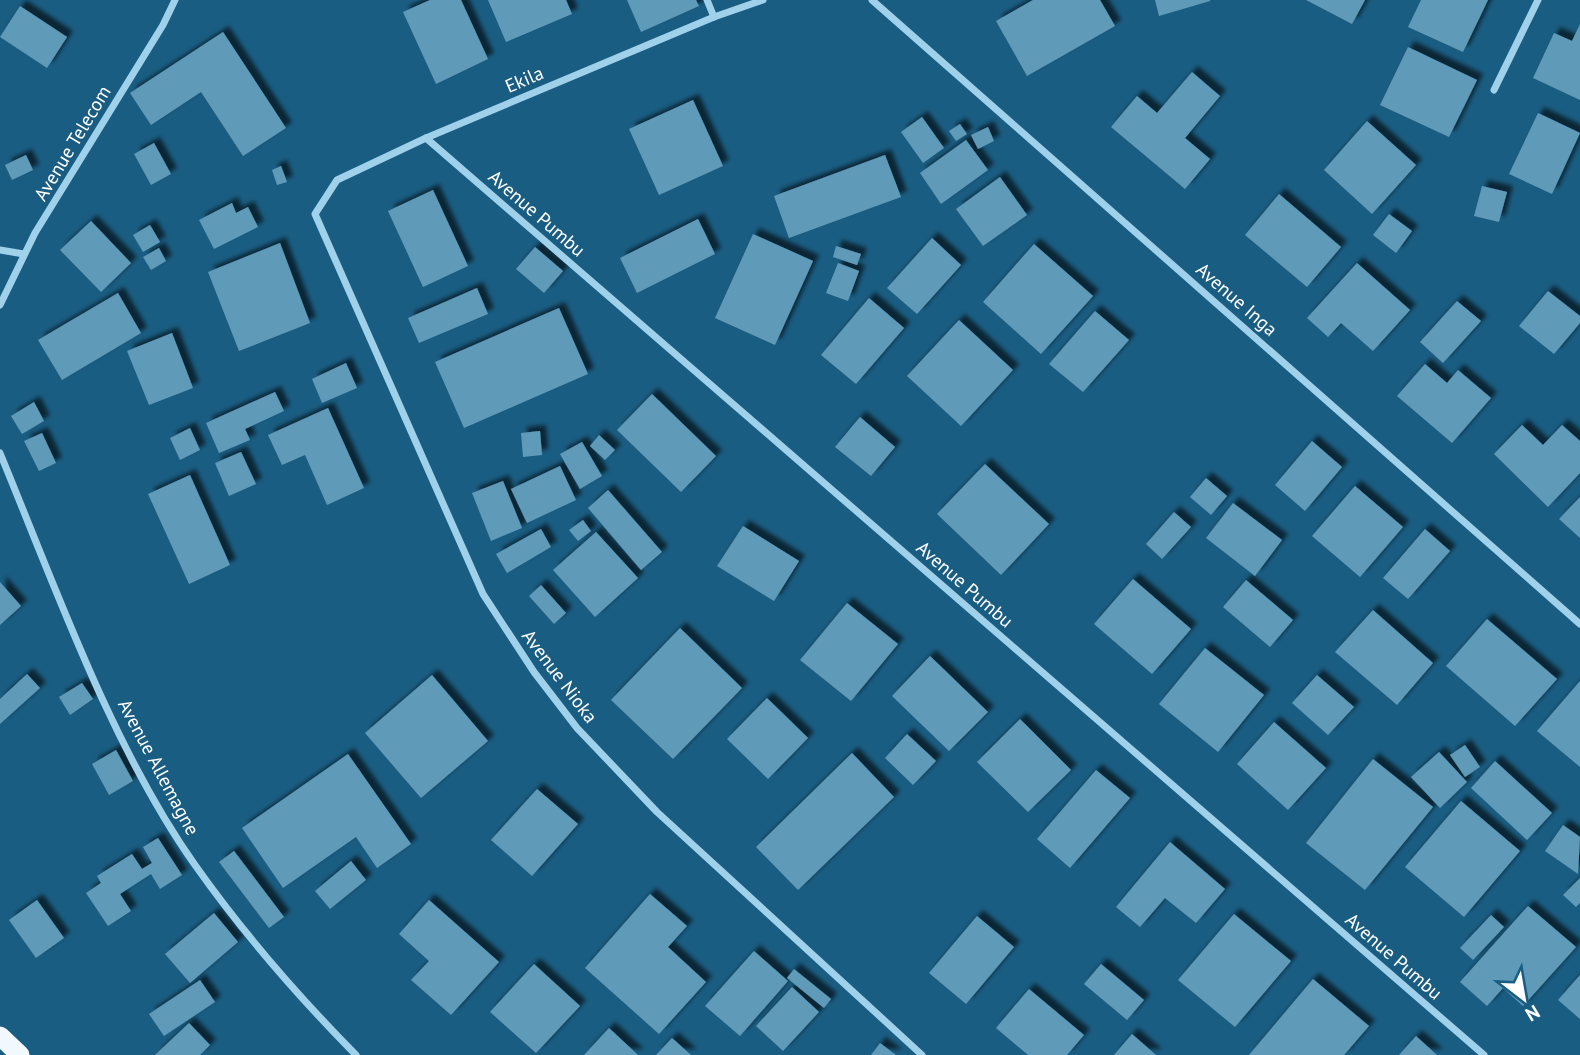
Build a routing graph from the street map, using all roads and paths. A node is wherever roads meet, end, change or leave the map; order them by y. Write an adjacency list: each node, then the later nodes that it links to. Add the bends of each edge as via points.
1 (175, 0): 11 (street, Avenue Telecom)
2 (707, 0): 6 (street)
3 (763, 0): 6 (street, Ekila)
4 (872, 0): 14 (street, Avenue Inga)
5 (1538, 0): 7 (street)
6 (714, 17): 8 (street, Ekila)
7 (1494, 90)
8 (426, 138): 9 (street, Ekila, via 337,180); 19 (street, Avenue Pumbu)
9 (315, 214): 18 (street, Avenue Nioka, via 483,594 534,672 577,728 657,812)
10 (0, 250): 11 (street)
11 (24, 254): 12 (street, Avenue Telecom)
12 (0, 305)
13 (0, 453): 17 (street, Avenue Allemagne, via 107,706 146,784 194,864 295,994)
14 (1580, 624)
15 (0, 1036): 16 (highway)
16 (20, 1055)
17 (356, 1055)
18 (922, 1055)
19 (1484, 1055)

